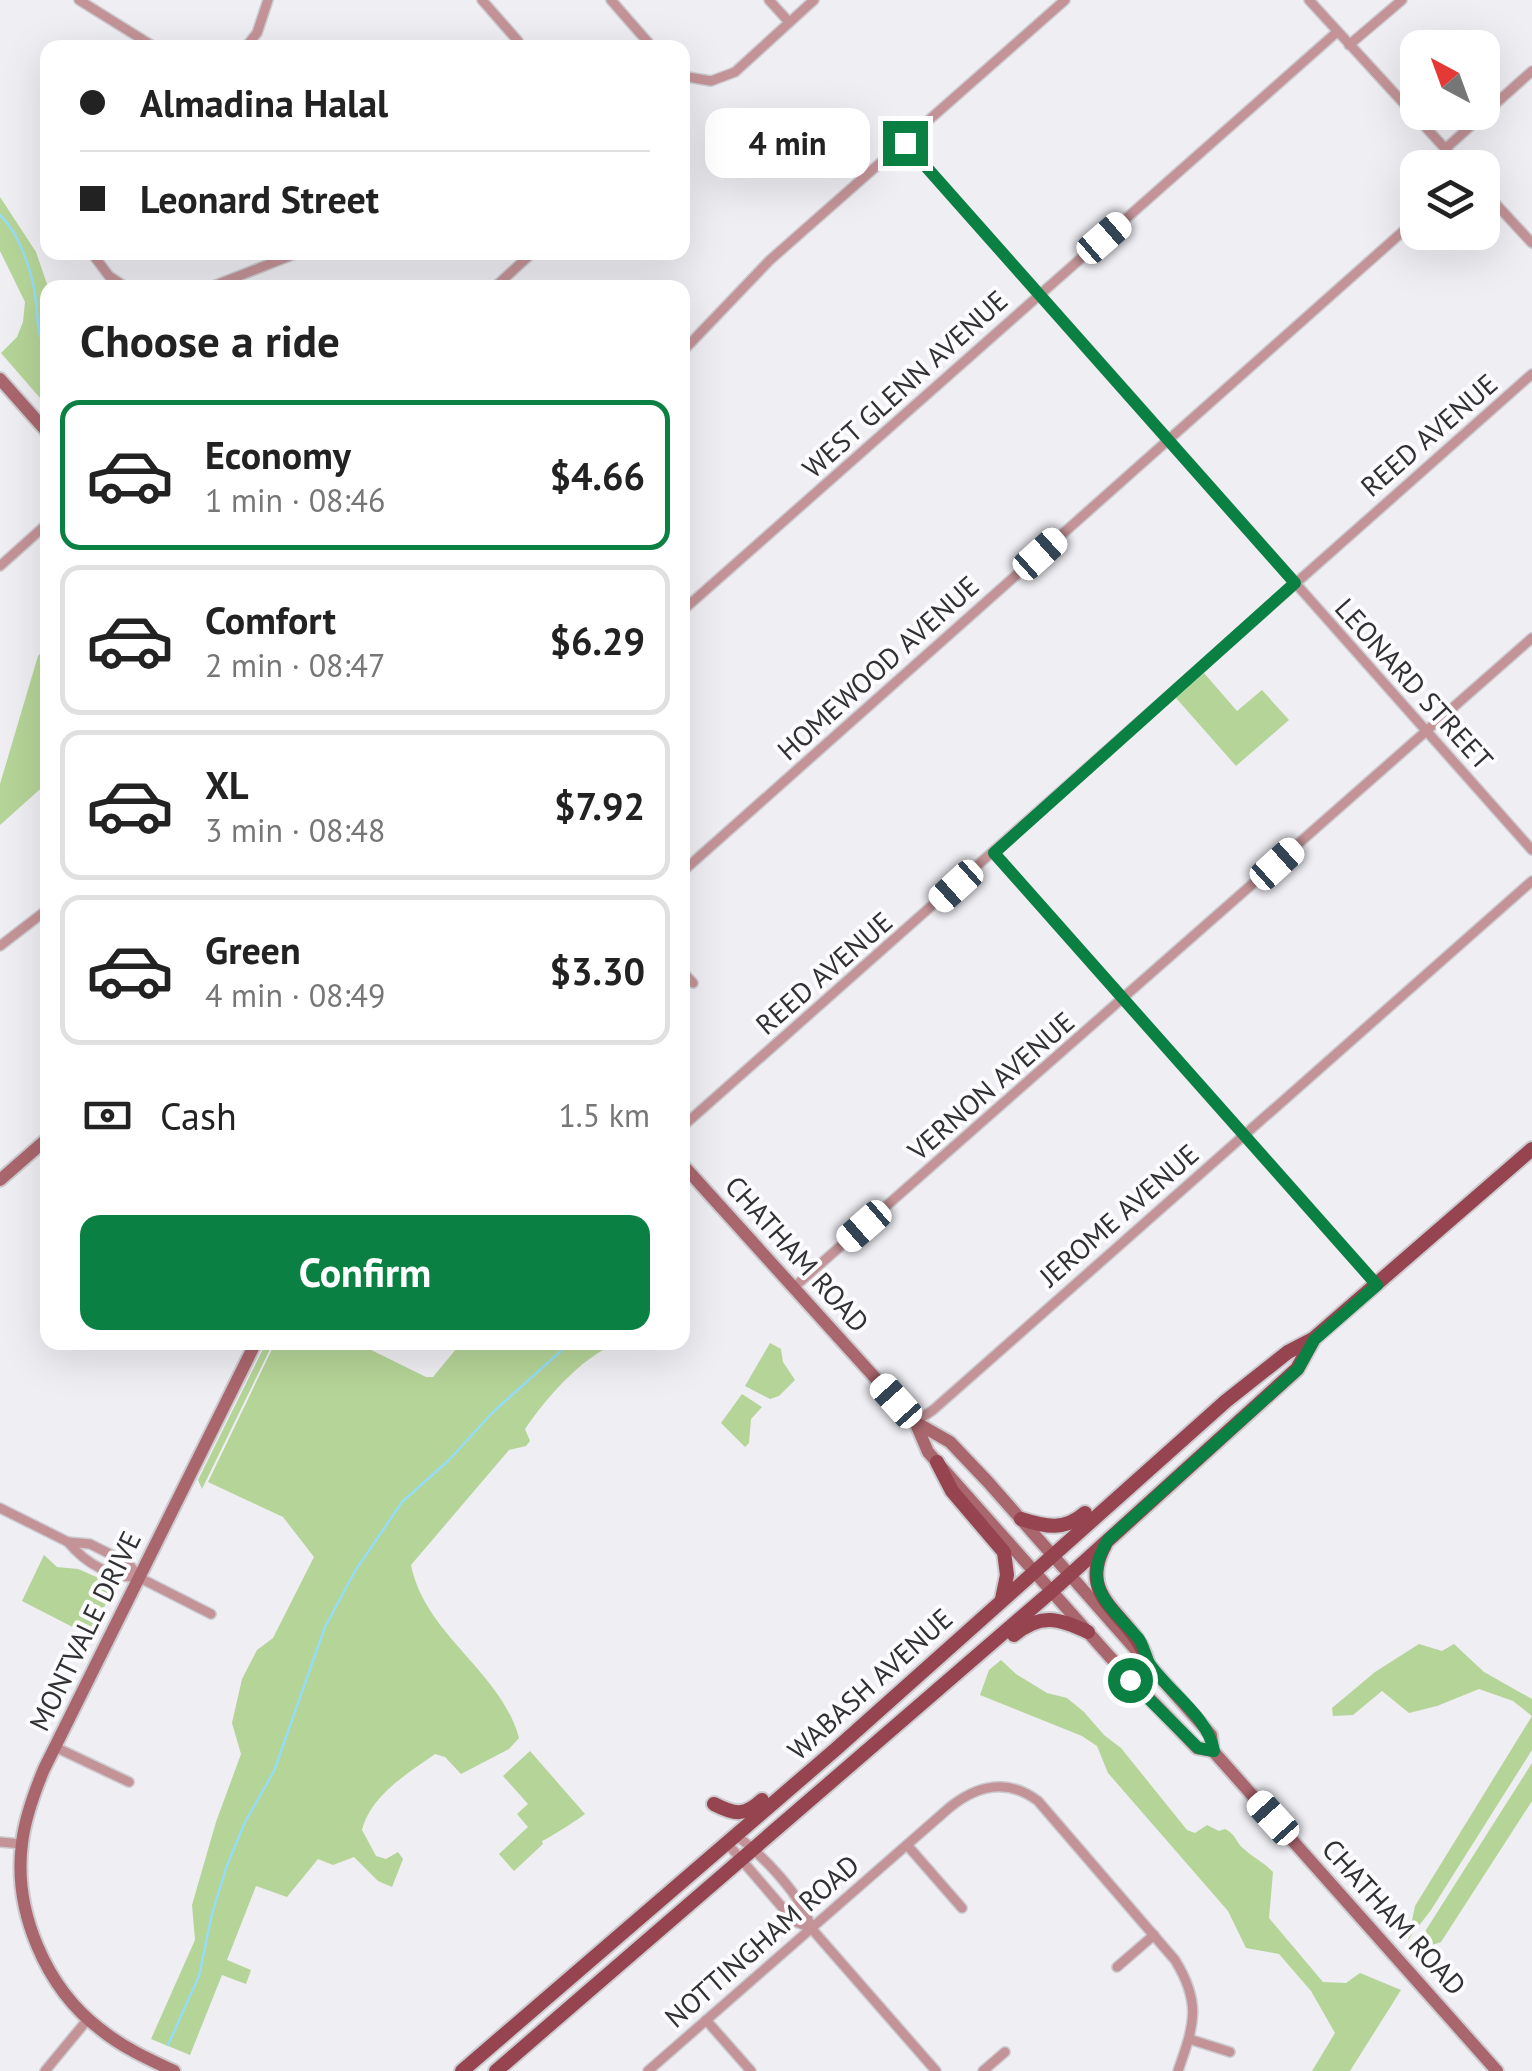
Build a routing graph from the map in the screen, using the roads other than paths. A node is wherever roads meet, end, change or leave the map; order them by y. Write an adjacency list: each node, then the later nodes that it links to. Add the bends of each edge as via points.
1 (79, 0): 12 (street)
2 (268, 0): 13 (street)
3 (482, 0): 14 (street)
4 (610, 0): 15 (street)
5 (769, 0): 10 (street)
6 (814, 0): 10 (street)
7 (1065, 0): 19 (street)
8 (1309, 0): 11 (street)
9 (1402, 0): 16 (street)
10 (789, 22): 18 (street, via 735,72 711,81)
11 (1337, 32): 16 (street); 30 (street, WEST GLENN AVENUE)
12 (143, 40)
13 (250, 40)
14 (513, 40)
15 (646, 40)
16 (1349, 45): 20 (street)
17 (1532, 72): 20 (street)
18 (690, 79)
19 (905, 143): 30 (street, LEONARD STREET); 31 (street, via 770,260)
20 (1444, 149)
21 (1500, 206): 23 (street)
22 (1400, 234): 35 (street, HOMEWOOD AVENUE)
23 (1530, 236)
24 (97, 260): 27 (street)
25 (280, 260): 28 (street)
26 (524, 260): 29 (street)
27 (115, 280)
28 (228, 280)
29 (503, 280)
30 (1040, 294): 35 (street, LEONARD STREET); 39 (street, WEST GLENN AVENUE)
31 (690, 344)
32 (1532, 374): 38 (street, REED AVENUE)
33 (0, 380): 34 (main road)
34 (40, 424)
35 (1168, 439): 38 (street, LEONARD STREET); 44 (street, HOMEWOOD AVENUE)
36 (40, 530): 37 (street)
37 (0, 566)
38 (1295, 583): 41 (street, LEONARD STREET); 43 (street, REED AVENUE)
39 (690, 604)
40 (1532, 638): 41 (street, VERNON AVENUE)
41 (1426, 731): 42 (street, LEONARD STREET); 50 (street, VERNON AVENUE)
42 (1532, 850)
43 (994, 853): 50 (street); 51 (street, REED AVENUE)
44 (690, 865)
45 (1532, 881): 52 (street, JEROME AVENUE)
46 (40, 915): 47 (street)
47 (0, 946)
48 (690, 979): 49 (street)
49 (694, 983)
50 (1124, 1000): 52 (street); 58 (street, VERNON AVENUE)
51 (690, 1121)
52 (1243, 1135): 57 (street); 61 (street, JEROME AVENUE)
53 (40, 1145): 56 (main road)
54 (1532, 1148): 57 (main road, WABASH AVENUE)
55 (690, 1173): 58 (main road, CHATHAM ROAD)
56 (0, 1180)
57 (1377, 1285): 59 (main road, WABASH AVENUE)
58 (793, 1288): 61 (main road, CHATHAM ROAD)
59 (1314, 1340): 63 (main road, WABASH AVENUE, via 1226,1400); 66 (main road, WABASH AVENUE, via 1298,1369)
60 (252, 1350): 71 (main road, MONTVALE DRIVE)
61 (915, 1422): 62 (main road, CHATHAM ROAD); 65 (main road, CHATHAM ROAD, via 950,1442)
62 (937, 1462): 69 (main road, CHATHAM ROAD); 73 (main road, via 952,1492 1004,1552)
63 (1131, 1484): 65 (main road, via 1112,1489 1068,1525); 68 (main road, WABASH AVENUE)
64 (0, 1508): 67 (street)
65 (1022, 1519): 68 (main road, CHATHAM ROAD)
66 (1108, 1540): 70 (main road, WABASH AVENUE); 76 (main road, via 1098,1558 1100,1595 1143,1644)
67 (68, 1542): 71 (street, via 90,1544 128,1563); 71 (street, via 81,1558 120,1577)
68 (1052, 1554): 69 (main road, WABASH AVENUE); 70 (main road, CHATHAM ROAD)
69 (1034, 1571): 72 (main road, CHATHAM ROAD); 73 (main road, WABASH AVENUE)
70 (1070, 1574): 72 (main road, WABASH AVENUE); 76 (main road, CHATHAM ROAD)
71 (140, 1578): 74 (street); 78 (main road, MONTVALE DRIVE)
72 (1052, 1590): 75 (main road, CHATHAM ROAD); 77 (main road, WABASH AVENUE)
73 (1001, 1600): 79 (main road, WABASH AVENUE)
74 (211, 1614)
75 (1088, 1632): 77 (main road, via 1052,1618 1032,1622 914,1722); 80 (main road, CHATHAM ROAD, via 1198,1748)
76 (1148, 1662): 80 (main road, CHATHAM ROAD, via 1211,1735)
77 (880, 1739): 87 (main road, WABASH AVENUE)
78 (55, 1747): 81 (street); 85 (main road, MONTVALE DRIVE, via 30,1804)
79 (836, 1749): 82 (main road, via 806,1762 749,1812); 83 (main road, WABASH AVENUE)
80 (1214, 1751): 107 (main road, CHATHAM ROAD)
81 (128, 1782)
82 (714, 1804)
83 (732, 1839): 87 (street); 88 (street); 100 (main road, WABASH AVENUE)
84 (0, 1842): 85 (street)
85 (22, 1844): 93 (main road, MONTVALE DRIVE, via 26,1909 36,1942 59,1985)
86 (907, 1845): 89 (street); 90 (street, NOTTINGHAM ROAD); 91 (street, NOTTINGHAM ROAD, via 976,1790 1018,1789 1046,1810)
87 (752, 1848): 88 (main road, WABASH AVENUE); 90 (street, via 806,1910)
88 (740, 1858): 90 (street, via 794,1921); 101 (main road, WABASH AVENUE)
89 (962, 1908)
90 (811, 1928): 94 (street, NOTTINGHAM ROAD); 104 (street)
91 (1154, 1935): 92 (street); 95 (street, NOTTINGHAM ROAD, via 1192,1994)
92 (1117, 1966)
93 (88, 2019): 98 (street); 99 (main road, MONTVALE DRIVE)
94 (706, 2020): 102 (street, NOTTINGHAM ROAD); 103 (street)
95 (1190, 2039): 97 (street); 106 (street)
96 (1005, 2052): 105 (street)
97 (1230, 2052)
98 (45, 2071)
99 (174, 2071)
100 (462, 2071)
101 (496, 2071)
102 (648, 2071)
103 (751, 2071)
104 (936, 2071)
105 (984, 2071)
106 (1178, 2071)
107 (1498, 2071)

